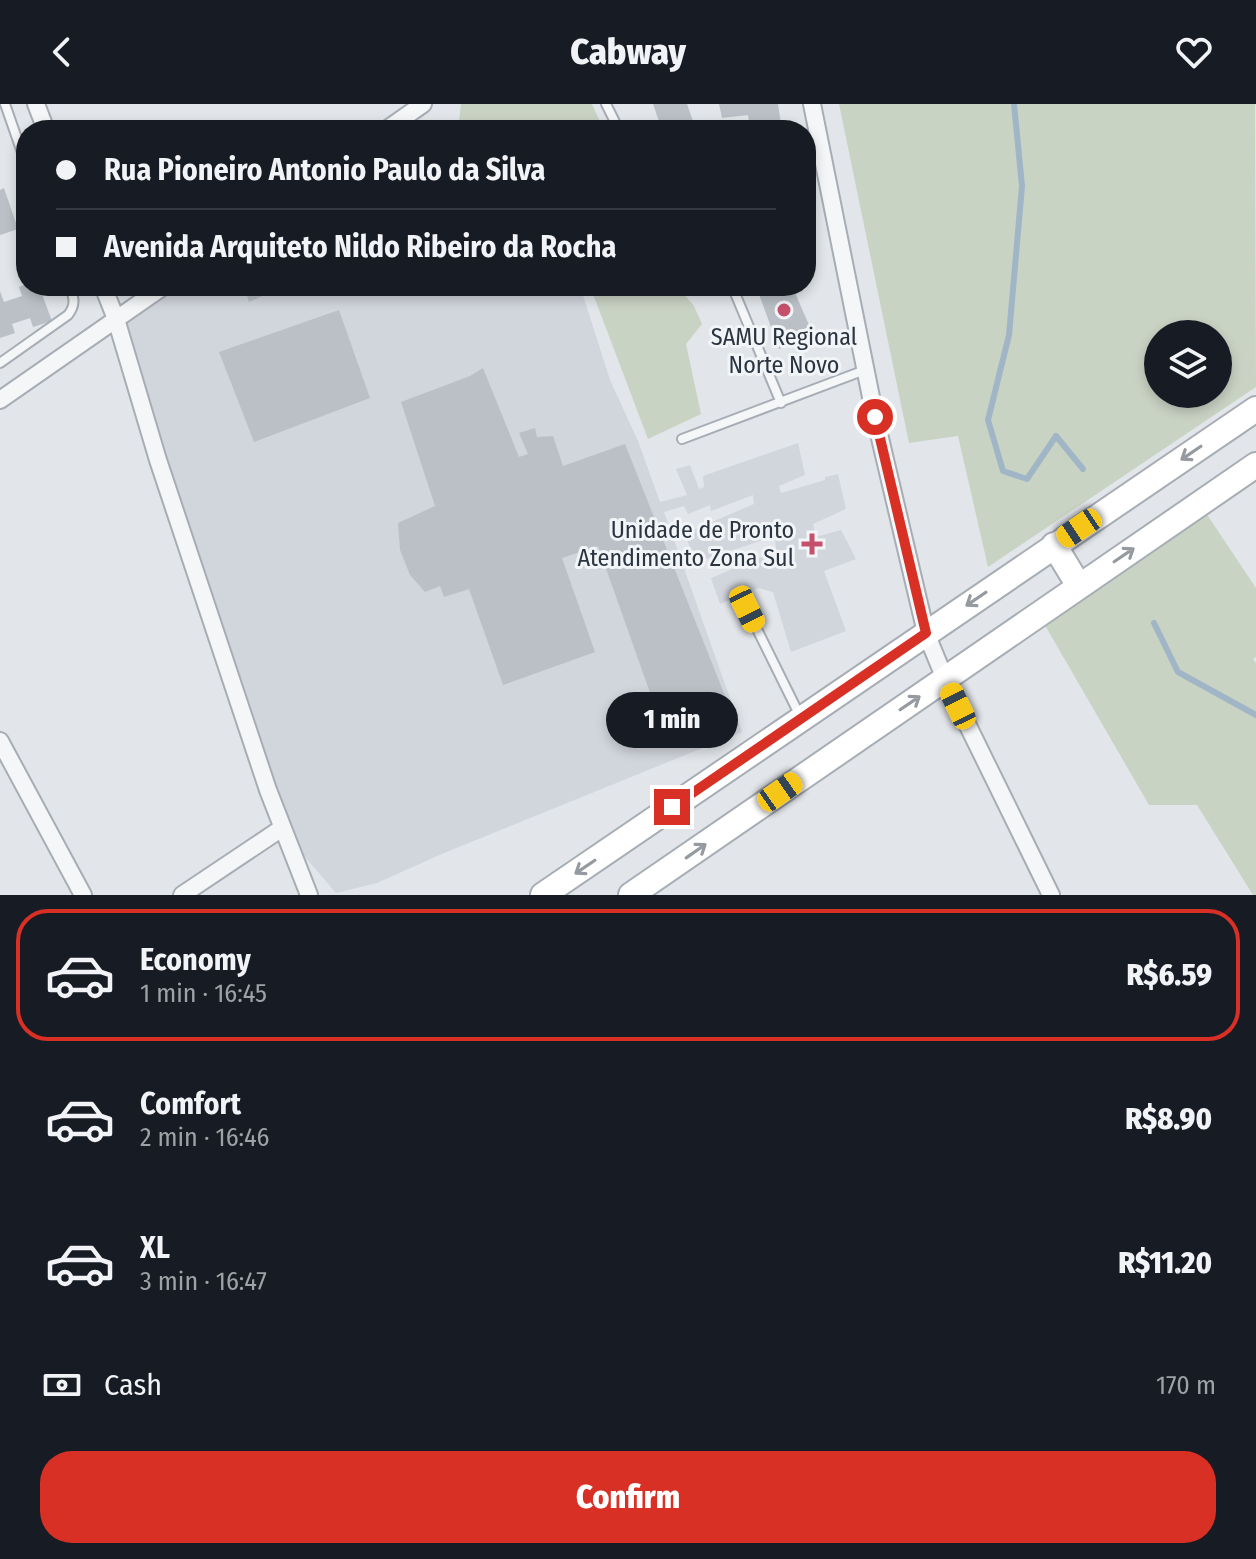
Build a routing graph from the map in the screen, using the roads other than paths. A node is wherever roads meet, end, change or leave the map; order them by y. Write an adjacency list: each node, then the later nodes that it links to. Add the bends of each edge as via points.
1 (5, 104): 5 (lane)
2 (423, 104): 3 (street)
3 (400, 120)
4 (816, 124): 12 (street)
5 (16, 135)
6 (74, 296): 11 (lane, via 68,315)
7 (107, 296): 10 (street)
8 (149, 296): 10 (street)
9 (736, 296): 14 (lane)
10 (116, 319): 13 (street); 25 (street)
11 (0, 363)
12 (865, 370): 14 (lane); 21 (street)
13 (0, 400)
14 (781, 403): 16 (lane)
15 (1256, 409): 18 (main road, one-way to 18)
16 (682, 439)
17 (1256, 465): 19 (main road, one-way to 17)
18 (1054, 545): 19 (main road); 21 (main road, one-way to 21)
19 (1079, 586): 22 (main road)
20 (747, 609): 23 (lane)
21 (926, 633): 22 (street); 23 (main road)
22 (940, 668): 30 (main road, one-way to 22); 31 (street)
23 (801, 719): 29 (main road, one-way to 29)
24 (0, 741): 26 (street)
25 (282, 828): 27 (street); 28 (street)
26 (83, 895)
27 (182, 895)
28 (309, 895)
29 (543, 895)
30 (631, 895)
31 (1051, 895)

